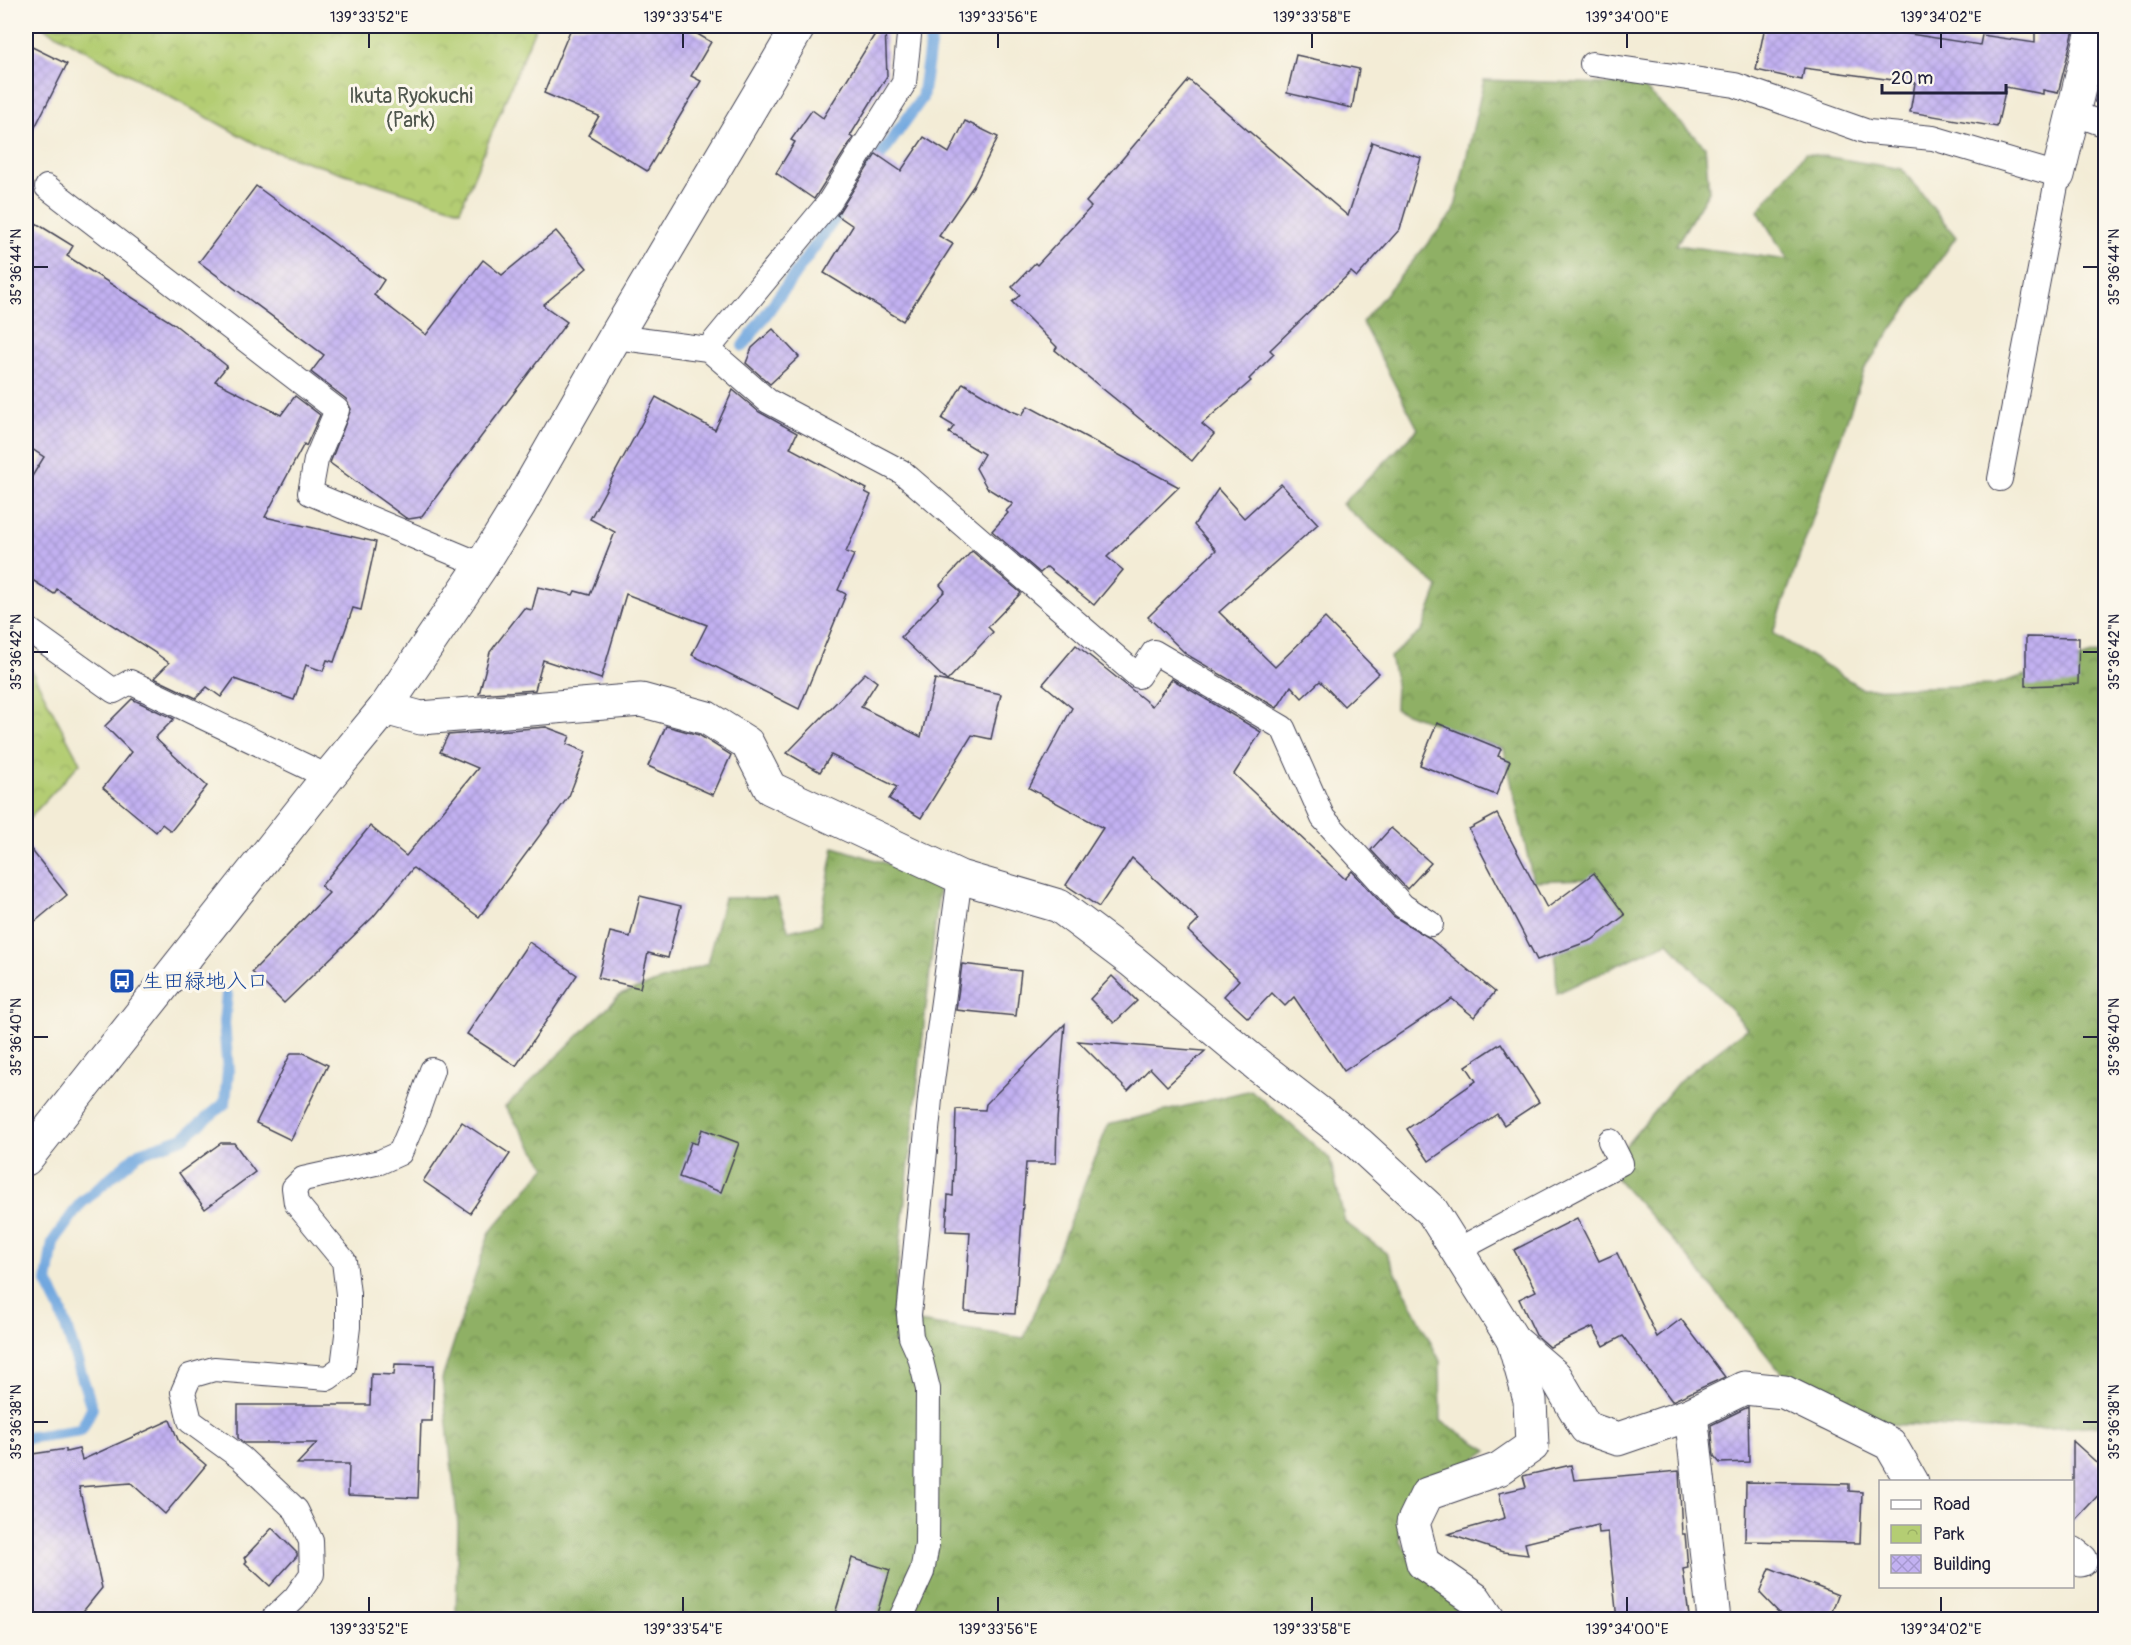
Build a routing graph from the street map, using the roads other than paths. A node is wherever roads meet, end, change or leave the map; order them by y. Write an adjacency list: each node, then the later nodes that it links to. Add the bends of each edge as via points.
1 (799, 26): 9 (street)
2 (910, 26): 10 (lane, via 904,83 898,93 828,204)
3 (2094, 26): 5 (street)
4 (1592, 64): 7 (lane, via 1735,85 1868,132 1934,138)
5 (2073, 113): 6 (lane); 7 (street)
6 (2106, 125)
7 (2058, 176): 11 (lane)
8 (47, 187): 12 (lane, via 337,411 316,460 310,493)
9 (615, 337): 10 (lane); 12 (street)
10 (708, 349): 17 (lane, via 768,401 902,472 1138,676 1154,652 1283,728 1323,818 1403,906)
11 (2000, 479)
12 (482, 565): 14 (street)
13 (26, 628): 15 (lane, via 114,691 130,682)
14 (385, 708): 15 (street); 16 (street, via 421,718 641,700 707,718 747,743 770,788)
15 (328, 777): 20 (street)
16 (960, 877): 21 (street, via 1059,906 1358,1143 1432,1211); 26 (lane, via 931,1089 909,1315 911,1338 928,1389 927,1545 922,1572)
17 (1431, 924)
18 (432, 1070): 25 (lane, via 400,1153 380,1162 303,1179 294,1188 296,1203 344,1261 348,1327 343,1367 328,1378 214,1369 190,1376 183,1392 190,1421 240,1458 296,1510 311,1541 312,1574 296,1598)
19 (1610, 1141): 21 (lane, via 1622,1163)
20 (26, 1159)
21 (1456, 1251): 22 (street)
22 (1513, 1340): 23 (street, via 1556,1377 1586,1428 1618,1439); 27 (street, via 1530,1400 1532,1446 1499,1469 1427,1494 1413,1523 1423,1563 1475,1599)
23 (1691, 1414): 24 (street, via 1744,1388 1784,1392 1890,1444); 28 (street)
24 (1911, 1480)
25 (272, 1620)
26 (900, 1620)
27 (1489, 1620)
28 (1714, 1620)

